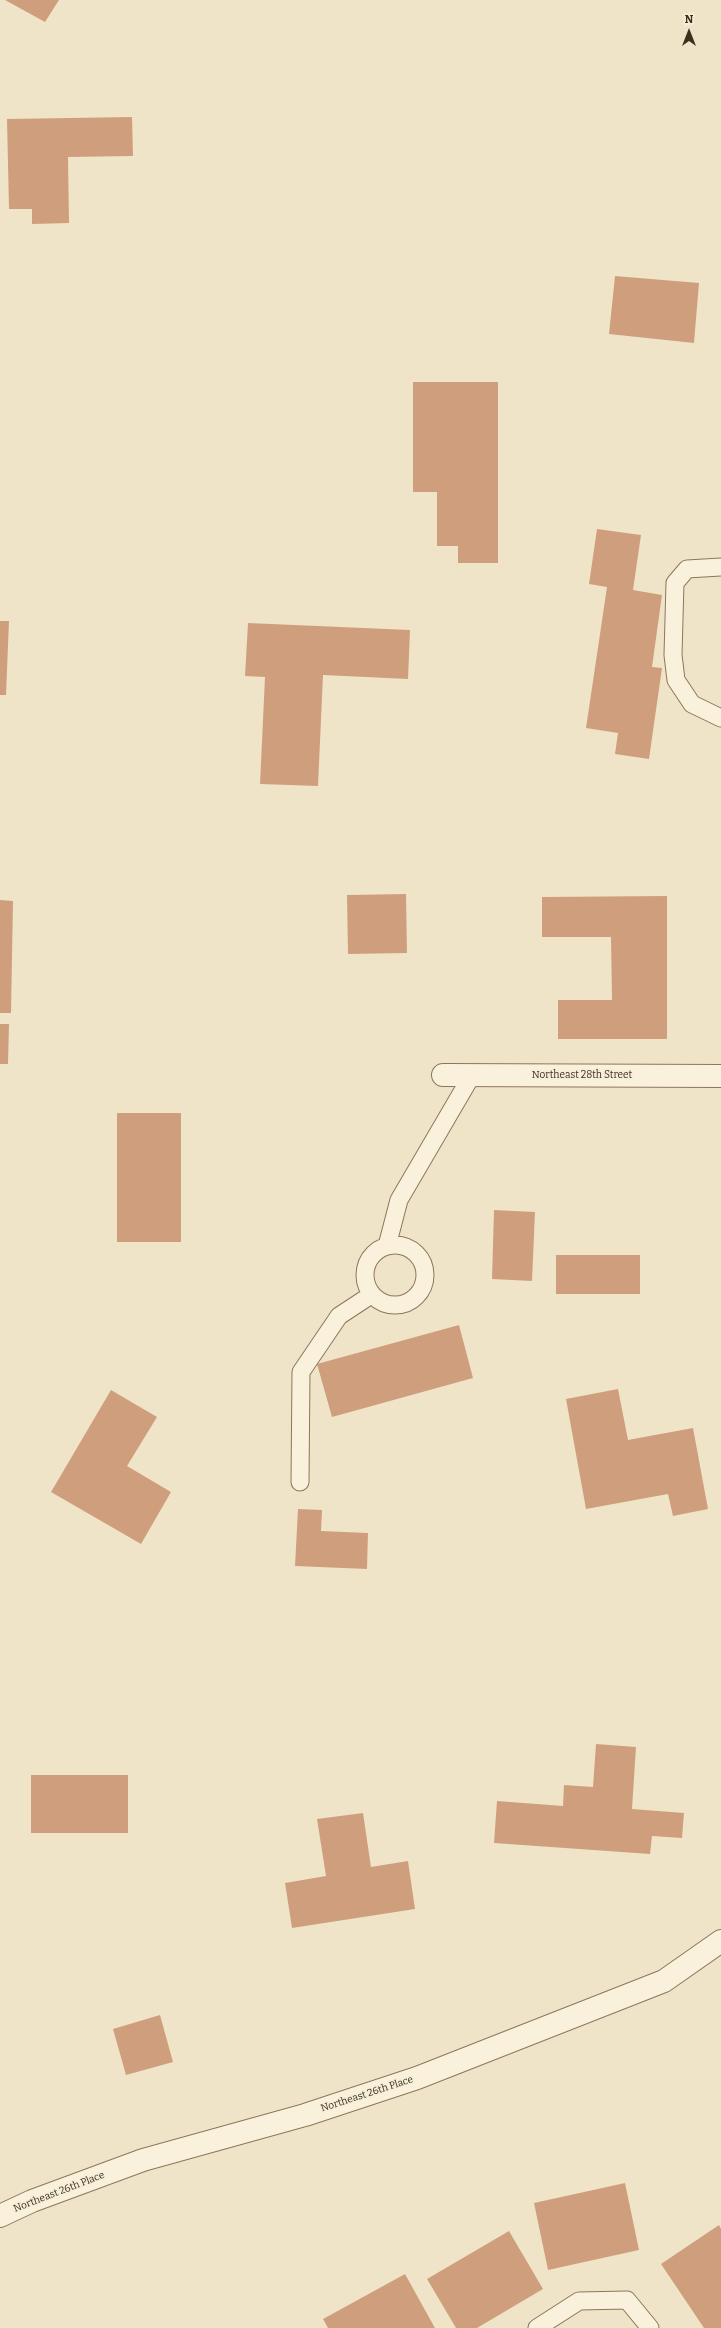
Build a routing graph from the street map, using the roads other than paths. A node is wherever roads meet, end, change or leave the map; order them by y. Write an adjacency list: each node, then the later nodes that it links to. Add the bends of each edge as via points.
1 (721, 567): 2 (lane, via 687,570 675,583 673,655 676,680 692,704)
2 (721, 718)
3 (443, 1075): 4 (street, Northeast 28th Street)
4 (472, 1075): 5 (street, Northeast 28th Street); 6 (lane, via 398,1200)
5 (721, 1076)
6 (387, 1246): 7 (lane, via 378,1249 366,1266 364,1276); 7 (lane, via 402,1246 416,1252 425,1270 422,1289 408,1302 398,1305 388,1305)
7 (371, 1295): 8 (lane, via 339,1316 301,1372)
8 (300, 1482)
9 (721, 1941): 10 (street, Northeast 26th Place, via 664,1981 417,2078 305,2115 143,2160 32,2201)
10 (0, 2216)
11 (537, 2328): 12 (lane, via 579,2301 627,2300)
12 (650, 2328)

